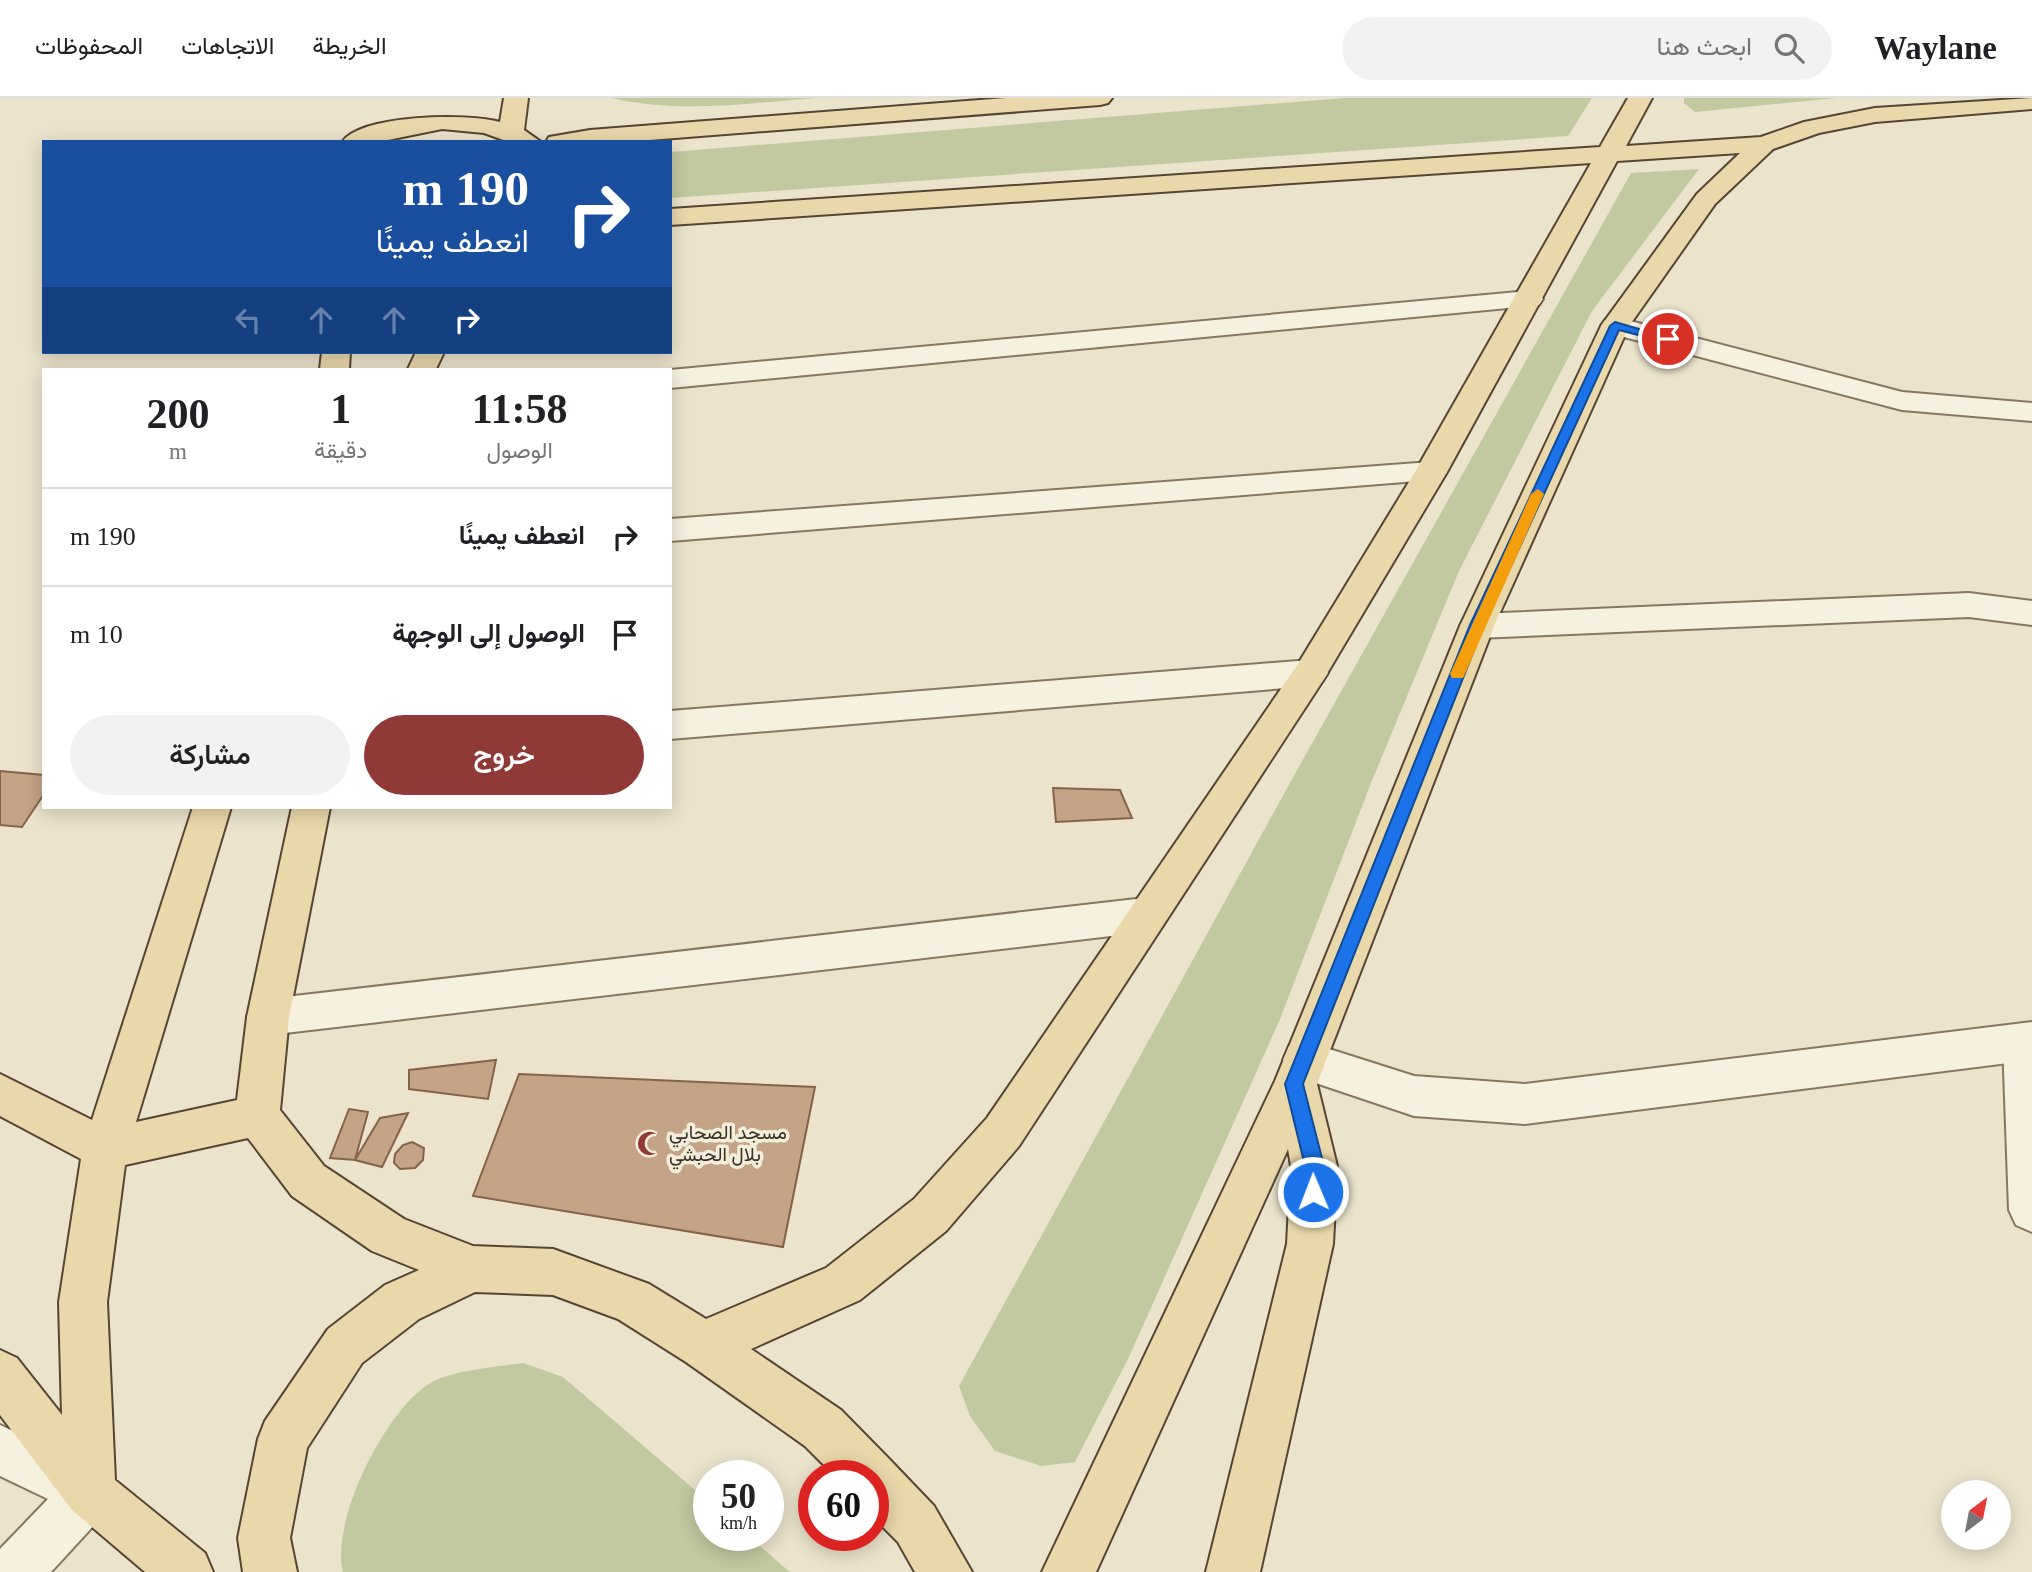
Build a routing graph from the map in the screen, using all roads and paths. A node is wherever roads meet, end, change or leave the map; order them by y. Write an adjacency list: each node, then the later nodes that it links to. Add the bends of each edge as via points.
1 (421, 98): 8 (main road)
2 (516, 98): 9 (main road)
3 (1100, 98): 7 (main road)
4 (1640, 98): 13 (main road)
5 (2032, 102): 6 (main road)
6 (1937, 103): 12 (main road, via 1813,127)
7 (958, 104): 11 (main road)
8 (378, 132): 9 (main road, via 450,122 483,124); 10 (main road)
9 (520, 137)
10 (359, 140)
11 (569, 140)
12 (1764, 144): 13 (main road); 16 (main road, via 1706,199)
13 (1609, 154): 14 (main road); 15 (main road)
14 (672, 217)
15 (1529, 299): 17 (street); 19 (main road)
16 (1615, 326): 18 (street, via 1902,401); 22 (main road)
17 (672, 379)
18 (2032, 412)
19 (1431, 472): 20 (street); 23 (main road)
20 (672, 530)
21 (2032, 613): 22 (street, via 1969,605)
22 (1477, 625): 30 (main road)
23 (1310, 673): 24 (street); 27 (main road)
24 (672, 725)
25 (211, 809): 33 (main road)
26 (311, 809): 28 (main road)
27 (1145, 915): 28 (street); 36 (main road, via 1003,1132 930,1215 843,1284)
28 (268, 1017): 32 (main road)
29 (2028, 1042): 30 (street, via 1525,1104 1414,1096); 34 (street)
30 (1299, 1072): 46 (main road); 47 (main road, via 1314,1166 1310,1244)
31 (0, 1094): 33 (main road)
32 (257, 1116): 33 (main road); 35 (main road, via 308,1181 388,1235)
33 (105, 1149): 40 (main road, via 83,1302)
34 (2032, 1210)
35 (473, 1269): 36 (main road, via 553,1272 632,1301); 44 (main road, via 401,1302 345,1346 283,1439 264,1538)
36 (703, 1345): 39 (main road, via 824,1428)
37 (0, 1375): 40 (main road)
38 (0, 1450): 40 (street)
39 (855, 1460)
40 (89, 1492): 42 (street); 43 (main road)
41 (889, 1496): 45 (main road, via 916,1524)
42 (15, 1572)
43 (186, 1572)
44 (270, 1572)
45 (945, 1572)
46 (1069, 1572)
47 (1233, 1572)

